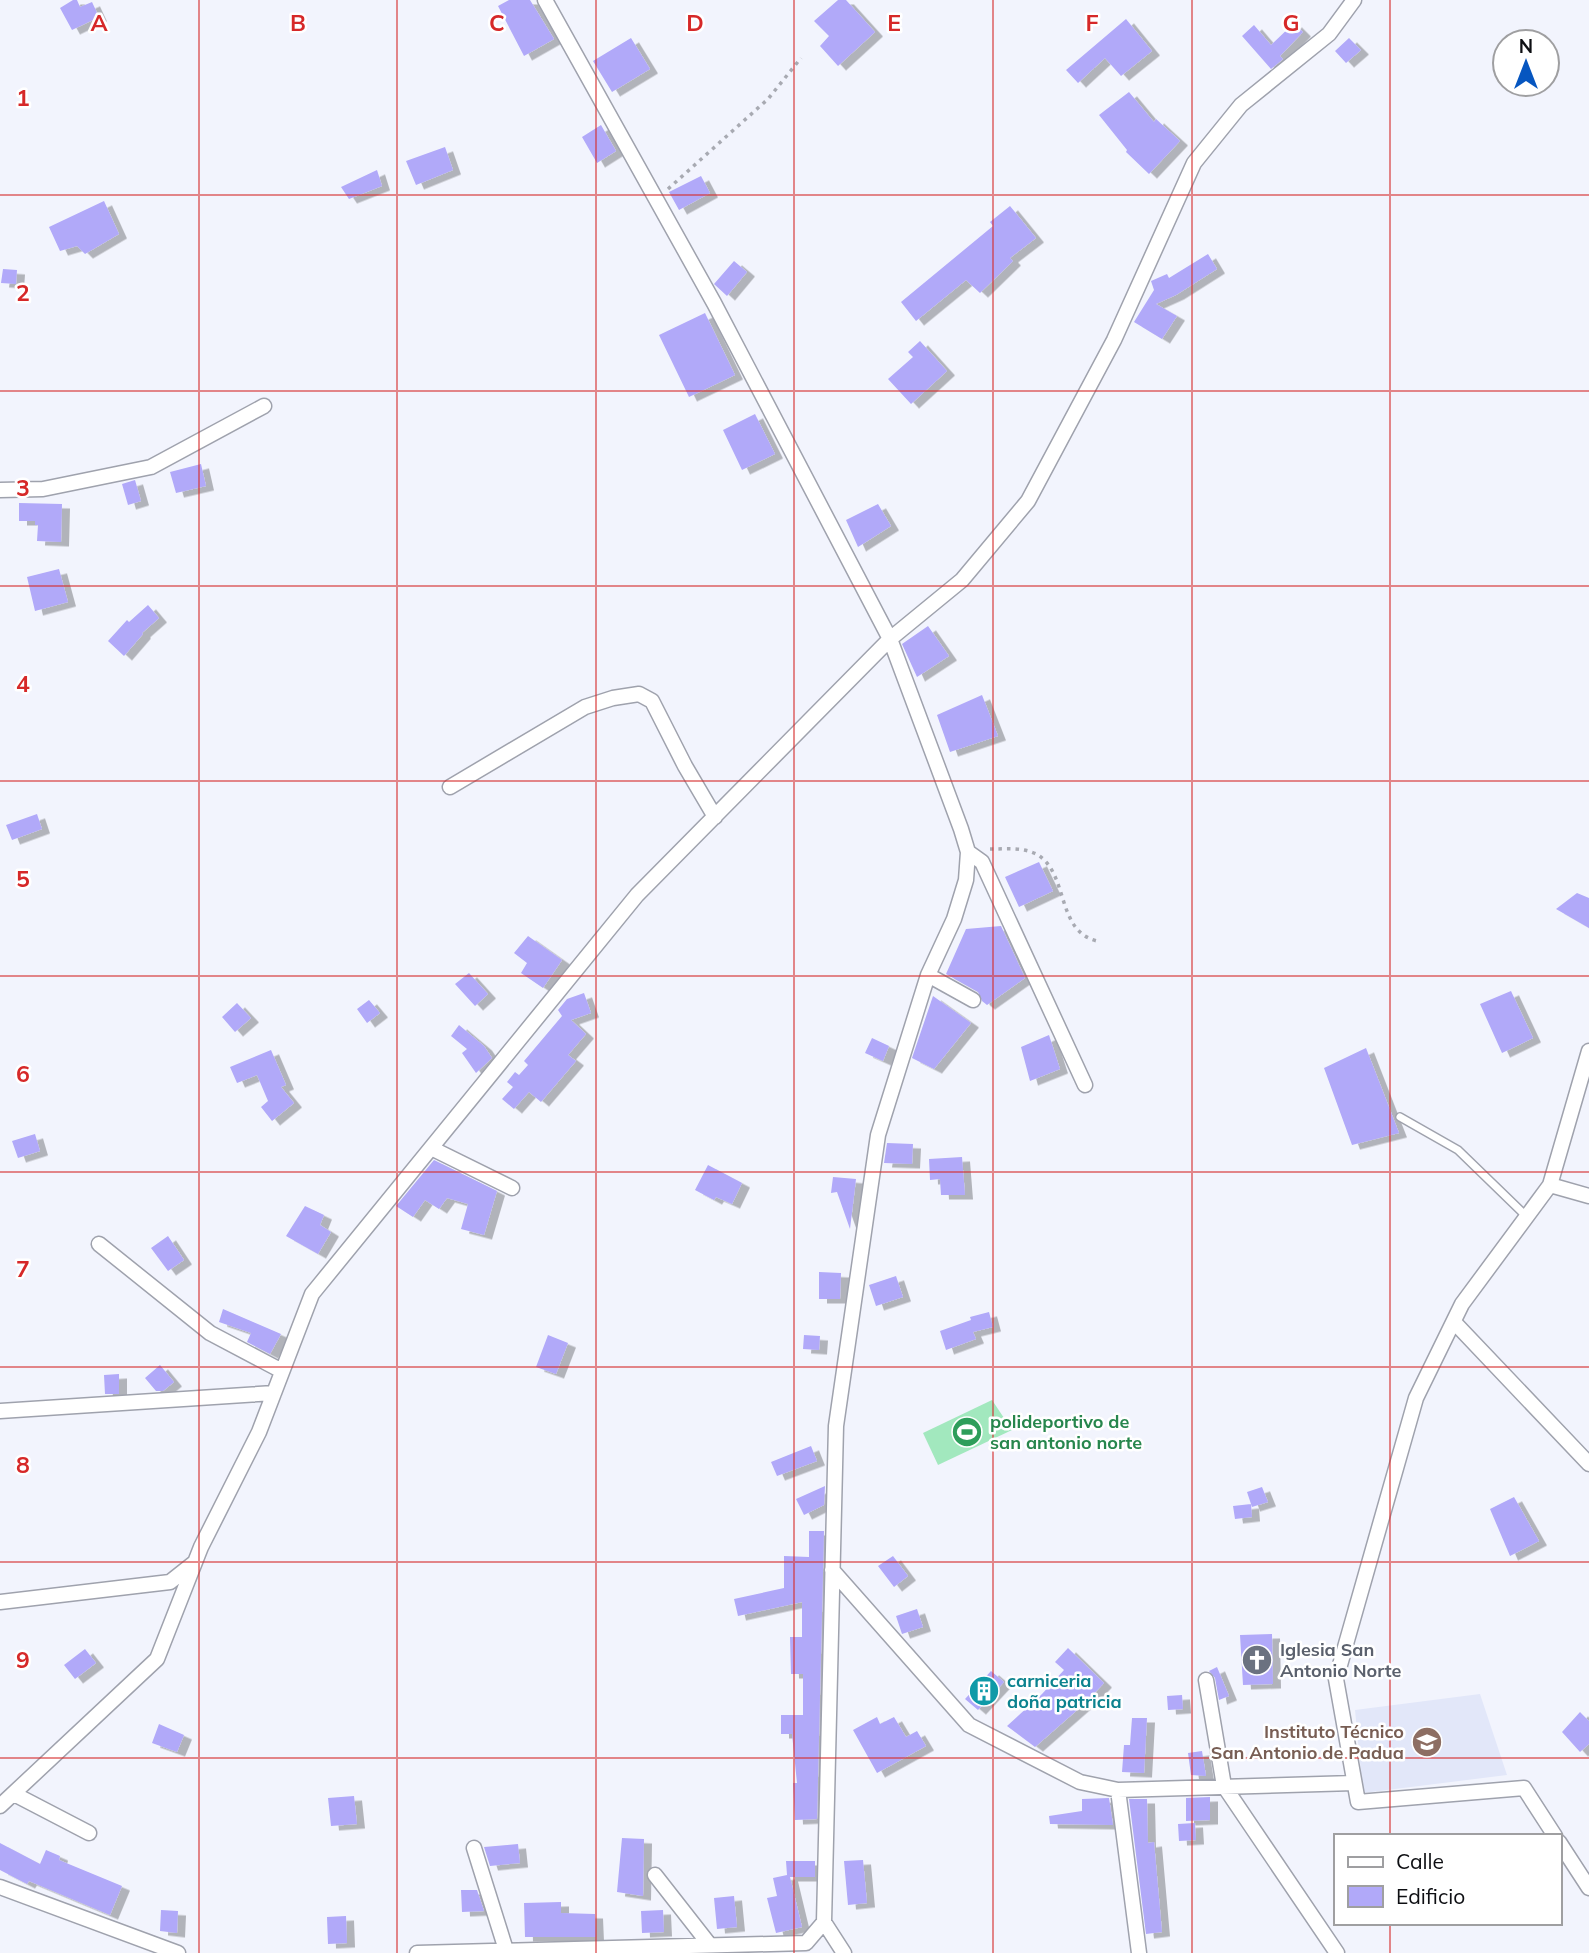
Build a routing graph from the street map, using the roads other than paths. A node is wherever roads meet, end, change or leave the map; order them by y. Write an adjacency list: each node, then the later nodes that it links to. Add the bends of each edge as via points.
1 (545, 0): 5 (street, via 714,303)
2 (1354, 0): 5 (street, via 1329,34 1241,105 1194,163 1114,340 1028,501 962,580)
3 (264, 406): 4 (street, via 151,467 43,489)
4 (0, 490)
5 (890, 639): 7 (street); 8 (street)
6 (450, 787): 7 (street, via 585,708 639,694 652,701)
7 (715, 817): 14 (street, via 637,895)
8 (968, 852): 9 (street, via 967,880); 12 (street, via 982,862)
9 (928, 975): 10 (street); 26 (street, via 878,1135 836,1426)
10 (973, 1000)
11 (1589, 1051): 15 (street)
12 (1085, 1085)
13 (1401, 1117): 18 (lane, via 1458,1150)
14 (431, 1148): 16 (street); 21 (street, via 312,1294)
15 (1550, 1185): 17 (street); 18 (street)
16 (512, 1188)
17 (1589, 1196)
18 (1527, 1216): 20 (street, via 1462,1304)
19 (99, 1244): 21 (street, via 210,1333)
20 (1454, 1322): 24 (street); 29 (street, via 1416,1398 1336,1679)
21 (282, 1371): 22 (street)
22 (274, 1393): 23 (street); 25 (street)
23 (0, 1411)
24 (1589, 1464)
25 (195, 1563): 27 (street, via 170,1582); 32 (street, via 157,1659)
26 (832, 1570): 31 (street, via 969,1724 1080,1782); 41 (street)
27 (0, 1602)
28 (1206, 1680): 30 (street)
29 (1354, 1783): 30 (street); 35 (street, via 1359,1802 1524,1788)
30 (1224, 1786): 31 (street); 50 (street)
31 (1118, 1790): 49 (street)
32 (14, 1794): 33 (street); 34 (street)
33 (0, 1806)
34 (89, 1833)
35 (1554, 1834)
36 (1561, 1845): 40 (street)
37 (474, 1848): 45 (street)
38 (655, 1875): 42 (street)
39 (0, 1887): 46 (street)
40 (1589, 1888)
41 (824, 1922): 43 (street); 48 (street)
42 (709, 1944): 43 (street); 44 (street)
43 (806, 1948)
44 (652, 1950): 45 (street)
45 (510, 1951): 47 (street)
46 (178, 1953)
47 (417, 1953)
48 (844, 1953)
49 (1139, 1953)
50 (1337, 1953)

